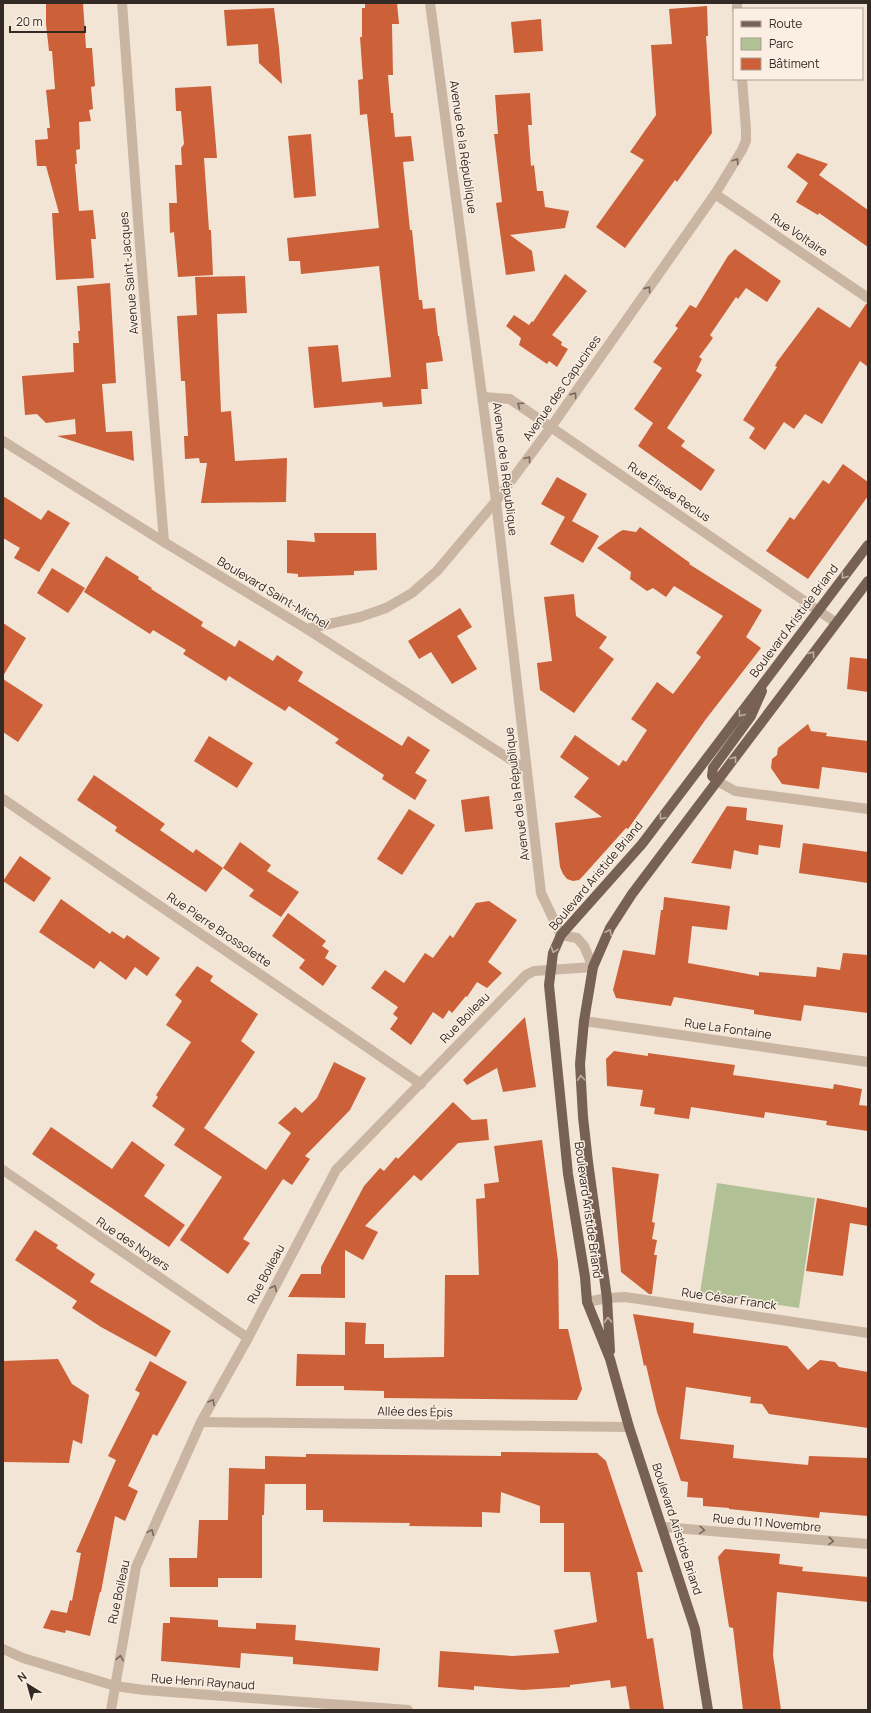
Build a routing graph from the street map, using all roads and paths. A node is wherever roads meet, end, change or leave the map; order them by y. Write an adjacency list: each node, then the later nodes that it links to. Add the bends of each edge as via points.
1 (122, 3): 10 (street, Avenue Saint-Jacques)
2 (430, 3): 6 (street, Avenue de la République)
3 (742, 80): 4 (street, Avenue des Capucines, one-way to 3, via 746,141)
4 (714, 194): 5 (street, Rue Voltaire); 7 (street, Avenue des Capucines, one-way to 4)
5 (868, 298)
6 (483, 398): 7 (street, Rue Élisée Reclus, one-way to 6, via 510,399); 9 (street, Avenue de la République)
7 (552, 427): 9 (street, Avenue des Capucines, one-way to 7); 13 (street, Rue Élisée Reclus)
8 (3, 441): 10 (street, Boulevard Saint-Michel)
9 (496, 501): 15 (street, Avenue des Capucines, via 437,571 412,593 386,608 360,617); 17 (street, Avenue de la République)
10 (164, 542): 15 (street, Boulevard Saint-Michel)
11 (868, 545): 13 (main road, Boulevard Aristide Briand, one-way to 13)
12 (868, 581): 14 (main road, Boulevard Aristide Briand)
13 (818, 611): 14 (street, Rue Élisée Reclus); 16 (main road, Boulevard Aristide Briand)
14 (835, 622): 18 (main road, Boulevard Aristide Briand, one-way to 14)
15 (307, 628): 17 (street, Boulevard Saint-Michel)
16 (768, 678): 18 (main road, via 751,716 713,768 712,776); 21 (main road, Boulevard Aristide Briand, one-way to 21, via 642,844)
17 (527, 770): 21 (street, Avenue de la République, via 541,893)
18 (717, 782): 20 (street, via 735,791); 22 (main road, Boulevard Aristide Briand, one-way to 18, via 610,928 632,894)
19 (3, 799): 26 (street, Rue Pierre Brossolette)
20 (868, 809)
21 (561, 934): 22 (street, via 577,938 584,946); 23 (main road, Boulevard Aristide Briand, one-way to 23, via 553,953)
22 (593, 968): 23 (street, Rue Boileau); 24 (main road, Boulevard Aristide Briand)
23 (550, 970): 26 (street, Rue Boileau, via 534,971 526,975); 29 (main road, Boulevard Aristide Briand, via 552,1028 567,1166)
24 (584, 1021): 25 (street, Rue La Fontaine); 28 (main road, Boulevard Aristide Briand, one-way to 24, via 583,1117 580,1064)
25 (868, 1062)
26 (421, 1084): 31 (street, Rue Boileau, one-way to 26, via 336,1170)
27 (3, 1170): 31 (street, Rue des Noyers)
28 (607, 1298): 29 (street, Rue César Franck); 30 (street, Rue César Franck, via 626,1297); 32 (main road, Boulevard Aristide Briand, one-way to 28)
29 (587, 1302): 32 (main road, Boulevard Aristide Briand)
30 (868, 1333)
31 (248, 1338): 33 (street, Rue Boileau, one-way to 31)
32 (610, 1359): 34 (main road, Boulevard Aristide Briand)
33 (201, 1422): 34 (street, Allée des Épis); 38 (street, Rue Boileau, one-way to 33, via 136,1567)
34 (629, 1427): 35 (main road, Boulevard Aristide Briand)
35 (663, 1527): 36 (street, Rue du 11 Novembre, one-way to 36); 41 (main road, Boulevard Aristide Briand, via 695,1629)
36 (868, 1544)
37 (3, 1649): 38 (street, Rue Henri Raynaud, via 23,1658)
38 (115, 1686): 39 (street, Rue Boileau); 40 (street, Rue Henri Raynaud)
39 (111, 1710)
40 (408, 1710)
41 (708, 1710)

